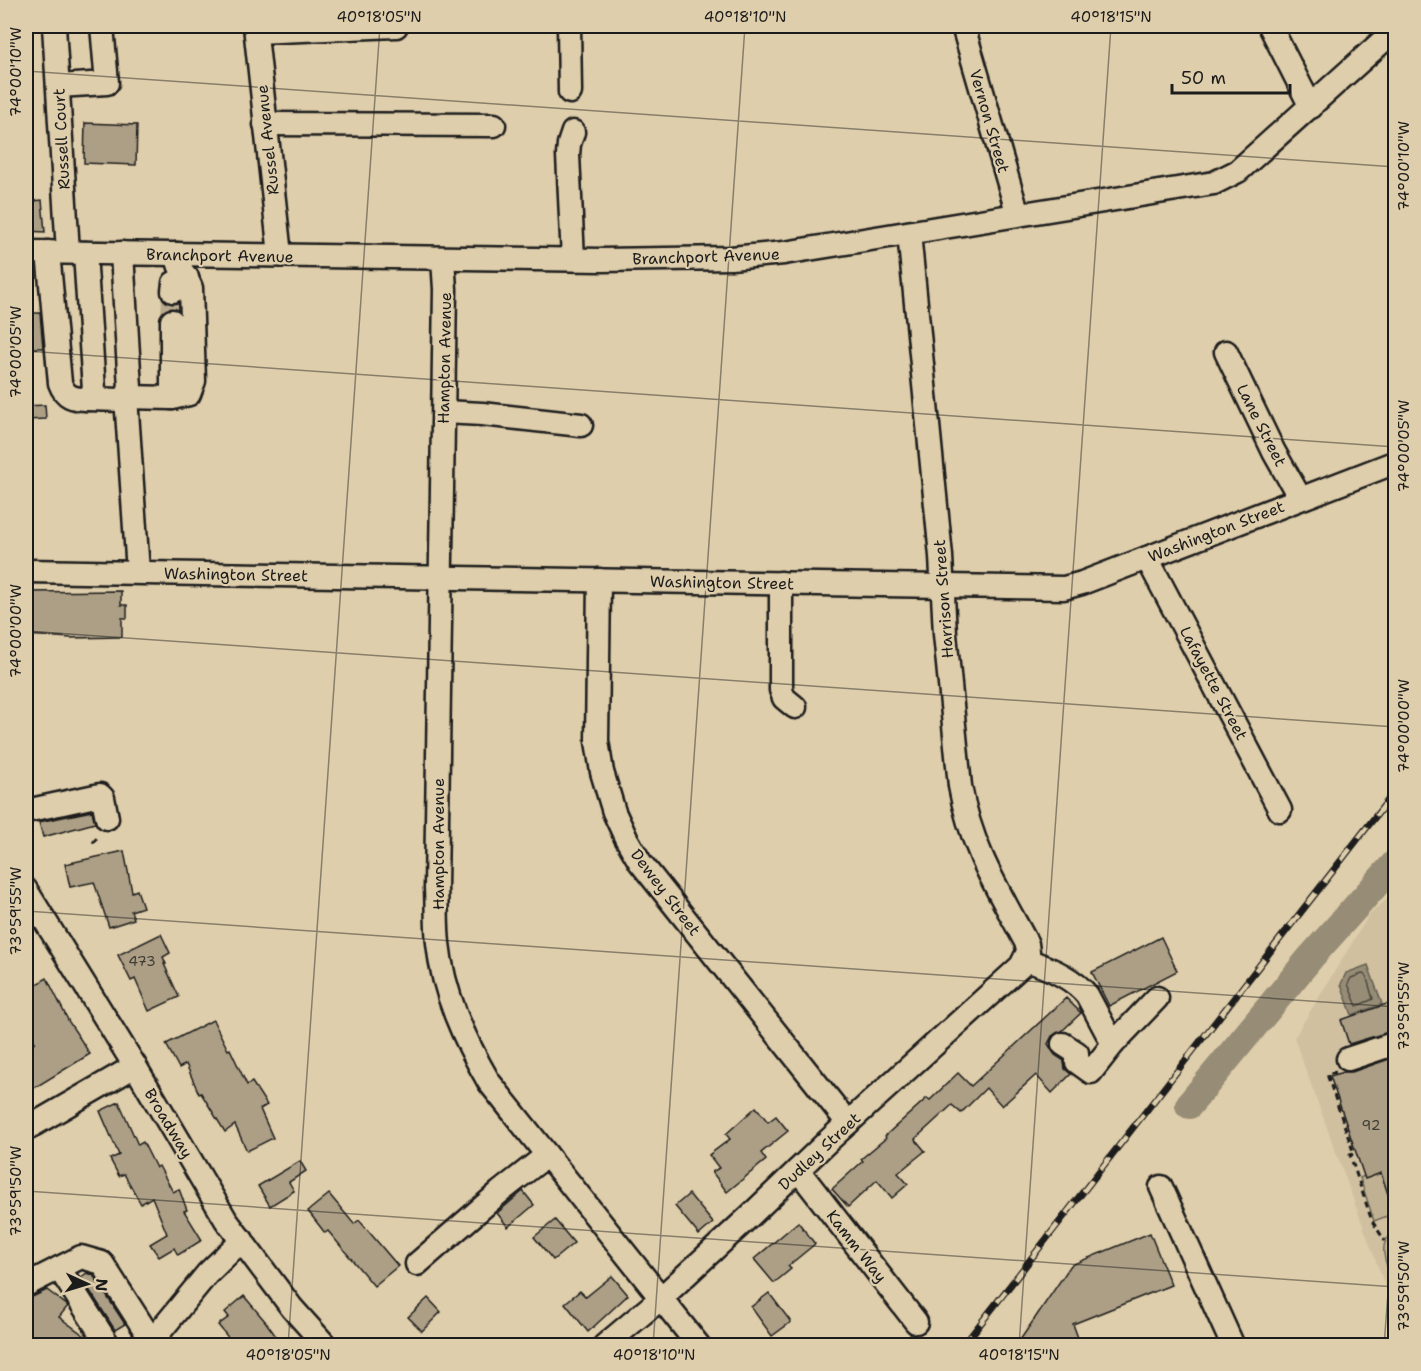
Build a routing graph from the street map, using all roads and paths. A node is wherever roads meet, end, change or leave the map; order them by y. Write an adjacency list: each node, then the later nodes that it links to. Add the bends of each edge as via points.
1 (54, 26): 9 (street, Russell Court)
2 (102, 26): 9 (street, via 106,83)
3 (396, 26): 7 (street)
4 (569, 26): 10 (street)
5 (963, 26): 15 (street, Vernon Street)
6 (1270, 26): 11 (street)
7 (256, 29): 12 (street, Russel Avenue)
8 (1395, 29): 11 (street, Branchport Avenue)
9 (58, 86): 18 (street, Russell Court)
10 (570, 92)
11 (1311, 107): 15 (street, Branchport Avenue, via 1238,171 1214,183)
12 (265, 124): 13 (street); 21 (street, Russel Avenue)
13 (494, 125)
14 (573, 132): 23 (street, via 568,155)
15 (1018, 215): 16 (street, Branchport Avenue)
16 (909, 233): 23 (street, Branchport Avenue, via 784,254); 39 (street, Harrison Street)
17 (26, 252): 18 (street, Branchport Avenue)
18 (67, 252): 19 (street, Branchport Avenue); 26 (street); 26 (street, via 60,383 63,391 74,399)
19 (122, 253): 20 (street, Branchport Avenue); 27 (street, via 130,388)
20 (177, 254): 21 (street, Branchport Avenue); 28 (street, via 180,284 191,288 194,381 189,394)
21 (280, 255): 22 (street, Branchport Avenue)
22 (443, 259): 23 (street, Branchport Avenue); 29 (street, Hampton Avenue)
23 (573, 260)
24 (172, 321): 28 (street)
25 (1226, 352): 32 (street, Lane Street)
26 (94, 396): 27 (street, via 121,400)
27 (126, 397): 28 (street); 35 (street)
28 (172, 398)
29 (444, 412): 30 (street); 36 (street, Hampton Avenue)
30 (581, 424)
31 (1395, 462): 32 (street, Washington Street)
32 (1300, 498): 33 (street, Washington Street)
33 (1147, 558): 39 (street, Washington Street, via 1064,588); 41 (street, Lafayette Street)
34 (26, 571): 35 (street, Washington Street)
35 (138, 572): 36 (street, Washington Street)
36 (442, 578): 37 (street, Washington Street); 54 (street, Hampton Avenue, via 436,888 442,968 458,1021 476,1060)
37 (599, 580): 38 (street, Washington Street); 52 (street, Dewey Street, via 597,741 614,812 648,871)
38 (781, 583): 39 (street, Washington Street); 40 (street, via 781,690)
39 (942, 586): 45 (street, Harrison Street, via 964,811 980,855 1027,944)
40 (795, 707)
41 (1280, 810)
42 (26, 811): 43 (street, via 100,795)
43 (107, 818)
44 (26, 890): 51 (street, Broadway)
45 (1027, 956): 49 (street, via 1082,988); 52 (street, Dudley Street, via 1021,966)
46 (1157, 998): 49 (street)
47 (1395, 1043): 50 (street)
48 (1063, 1044): 49 (street, via 1077,1053 1077,1062 1091,1072)
49 (1113, 1044)
50 (1348, 1059): 58 (path, via 1344,1069 1327,1074 1372,1221)
51 (135, 1066): 53 (street); 57 (street, Broadway, via 226,1220)
52 (848, 1123): 55 (street, Dudley Street)
53 (26, 1129)
54 (547, 1155): 59 (street); 62 (street, Hampton Avenue)
55 (798, 1170): 62 (street, Dudley Street); 63 (street, Kamm Way)
56 (1161, 1186): 69 (street)
57 (242, 1240): 64 (street, via 207,1274); 66 (street, Broadway, via 292,1308)
58 (1385, 1241)
59 (417, 1264)
60 (59, 1268): 61 (street); 64 (street, via 81,1257 102,1263); 65 (street)
61 (26, 1285)
62 (660, 1299): 67 (street, Dudley Street); 68 (street, Hampton Avenue)
63 (916, 1322)
64 (150, 1343)
65 (109, 1346)
66 (326, 1346)
67 (604, 1346)
68 (699, 1346)
69 (1233, 1346)

